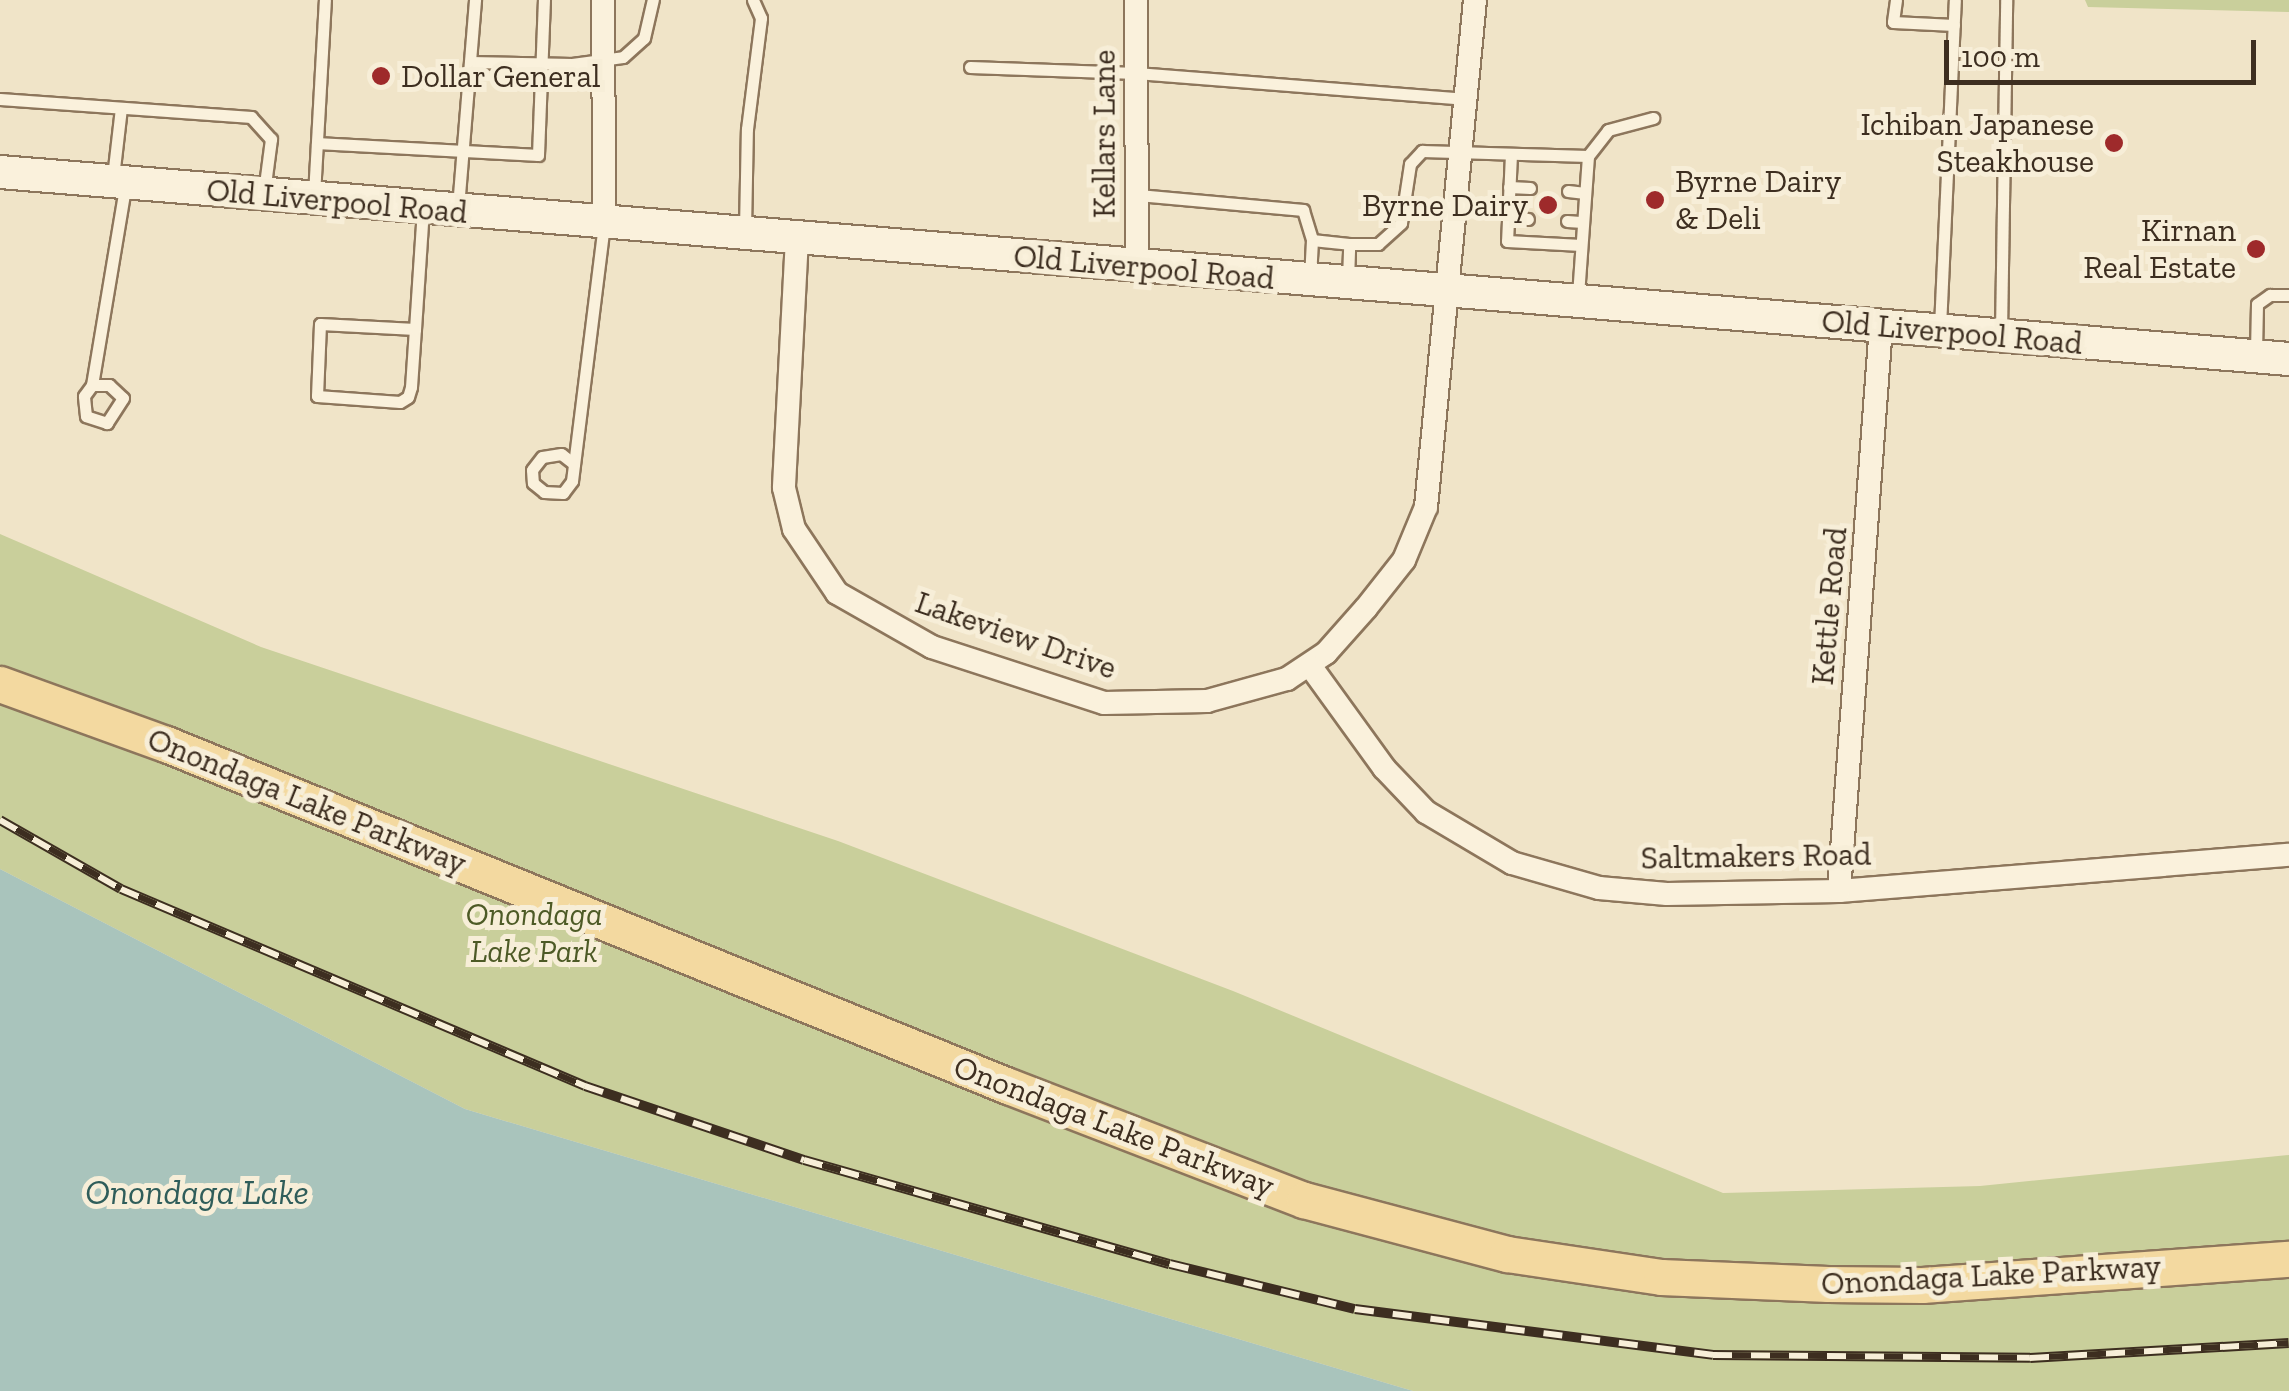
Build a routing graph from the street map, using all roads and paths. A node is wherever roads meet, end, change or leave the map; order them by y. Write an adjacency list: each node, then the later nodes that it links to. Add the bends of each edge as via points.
1 (325, 0): 22 (lane)
2 (474, 0): 14 (lane)
3 (544, 0): 15 (lane)
4 (604, 0): 13 (street)
5 (654, 0): 13 (lane, via 636,50)
6 (753, 0): 45 (lane, via 761,18 747,129)
7 (1136, 0): 17 (street, Kellars Lane)
8 (1475, 0): 19 (street)
9 (1896, 0): 12 (lane, via 1893,22)
10 (1955, 0): 12 (lane)
11 (2006, 0): 59 (lane)
12 (1954, 24): 58 (lane)
13 (602, 58): 15 (lane); 44 (street)
14 (470, 62): 15 (lane); 23 (lane)
15 (543, 62): 23 (lane, via 538,156)
16 (970, 68): 17 (lane)
17 (1136, 73): 19 (lane); 34 (street, Kellars Lane)
18 (0, 99): 20 (lane)
19 (1467, 100): 24 (street)
20 (121, 108): 28 (lane); 33 (lane, via 260,122 270,139)
21 (1652, 118): 26 (lane, via 1608,130)
22 (317, 144): 23 (lane); 35 (lane)
23 (462, 152): 38 (lane)
24 (1463, 153): 25 (lane); 36 (lane, via 1415,156); 39 (street)
25 (1511, 154): 26 (lane); 29 (lane)
26 (1588, 156): 32 (lane)
27 (0, 172): 28 (main road, Old Liverpool Road)
28 (119, 182): 33 (main road, Old Liverpool Road); 61 (lane)
29 (1509, 187): 30 (lane); 40 (lane)
30 (1530, 188)
31 (1568, 191): 32 (lane)
32 (1585, 193): 43 (lane)
33 (263, 194): 35 (main road, Old Liverpool Road)
34 (1138, 195): 47 (lane, via 1290,206 1309,220); 50 (street, Kellars Lane)
35 (314, 199): 37 (main road, Old Liverpool Road)
36 (1406, 204): 39 (lane); 48 (lane, via 1392,235 1378,244)
37 (424, 208): 38 (main road, Old Liverpool Road); 57 (lane)
38 (457, 211): 44 (main road, Old Liverpool Road)
39 (1458, 212): 53 (street)
40 (1508, 217): 41 (lane); 49 (lane, via 1507,240)
41 (1528, 219)
42 (1567, 221): 43 (lane)
43 (1583, 222): 49 (lane)
44 (604, 224): 45 (main road, Old Liverpool Road); 62 (lane)
45 (745, 234): 46 (main road, Old Liverpool Road)
46 (797, 238): 50 (main road, Old Liverpool Road); 63 (street, Lakeview Drive, via 784,488 794,529 818,571 846,600 932,647 1126,706 1207,701)
47 (1312, 240): 48 (lane); 51 (lane)
48 (1349, 244): 52 (lane)
49 (1581, 246): 55 (lane)
50 (1137, 267): 51 (main road, Old Liverpool Road)
51 (1310, 280): 52 (main road, Old Liverpool Road)
52 (1348, 284): 53 (main road, Old Liverpool Road)
53 (1450, 292): 55 (main road, Old Liverpool Road); 63 (street, via 1426,507 1404,560)
54 (2289, 295): 60 (lane, via 2270,295 2257,304)
55 (1577, 302): 56 (main road, Old Liverpool Road)
56 (1880, 326): 58 (main road, Old Liverpool Road); 66 (street, Kettle Road)
57 (416, 328): 57 (lane, via 408,397 317,396 320,324)
58 (1939, 331): 59 (main road, Old Liverpool Road)
59 (2001, 336): 60 (main road, Old Liverpool Road)
60 (2273, 358)
61 (92, 385)
62 (574, 464)
63 (1310, 667): 66 (street, Saltmakers Road, via 1384,768 1426,812 1512,863 1600,888 1667,894)
64 (0, 684): 67 (main road, Onondaga Lake Parkway, via 166,744 1249,1178 1507,1254 1661,1278 1922,1285)
65 (2289, 855): 66 (street, Saltmakers Road)
66 (1839, 891)
67 (2289, 1259)

